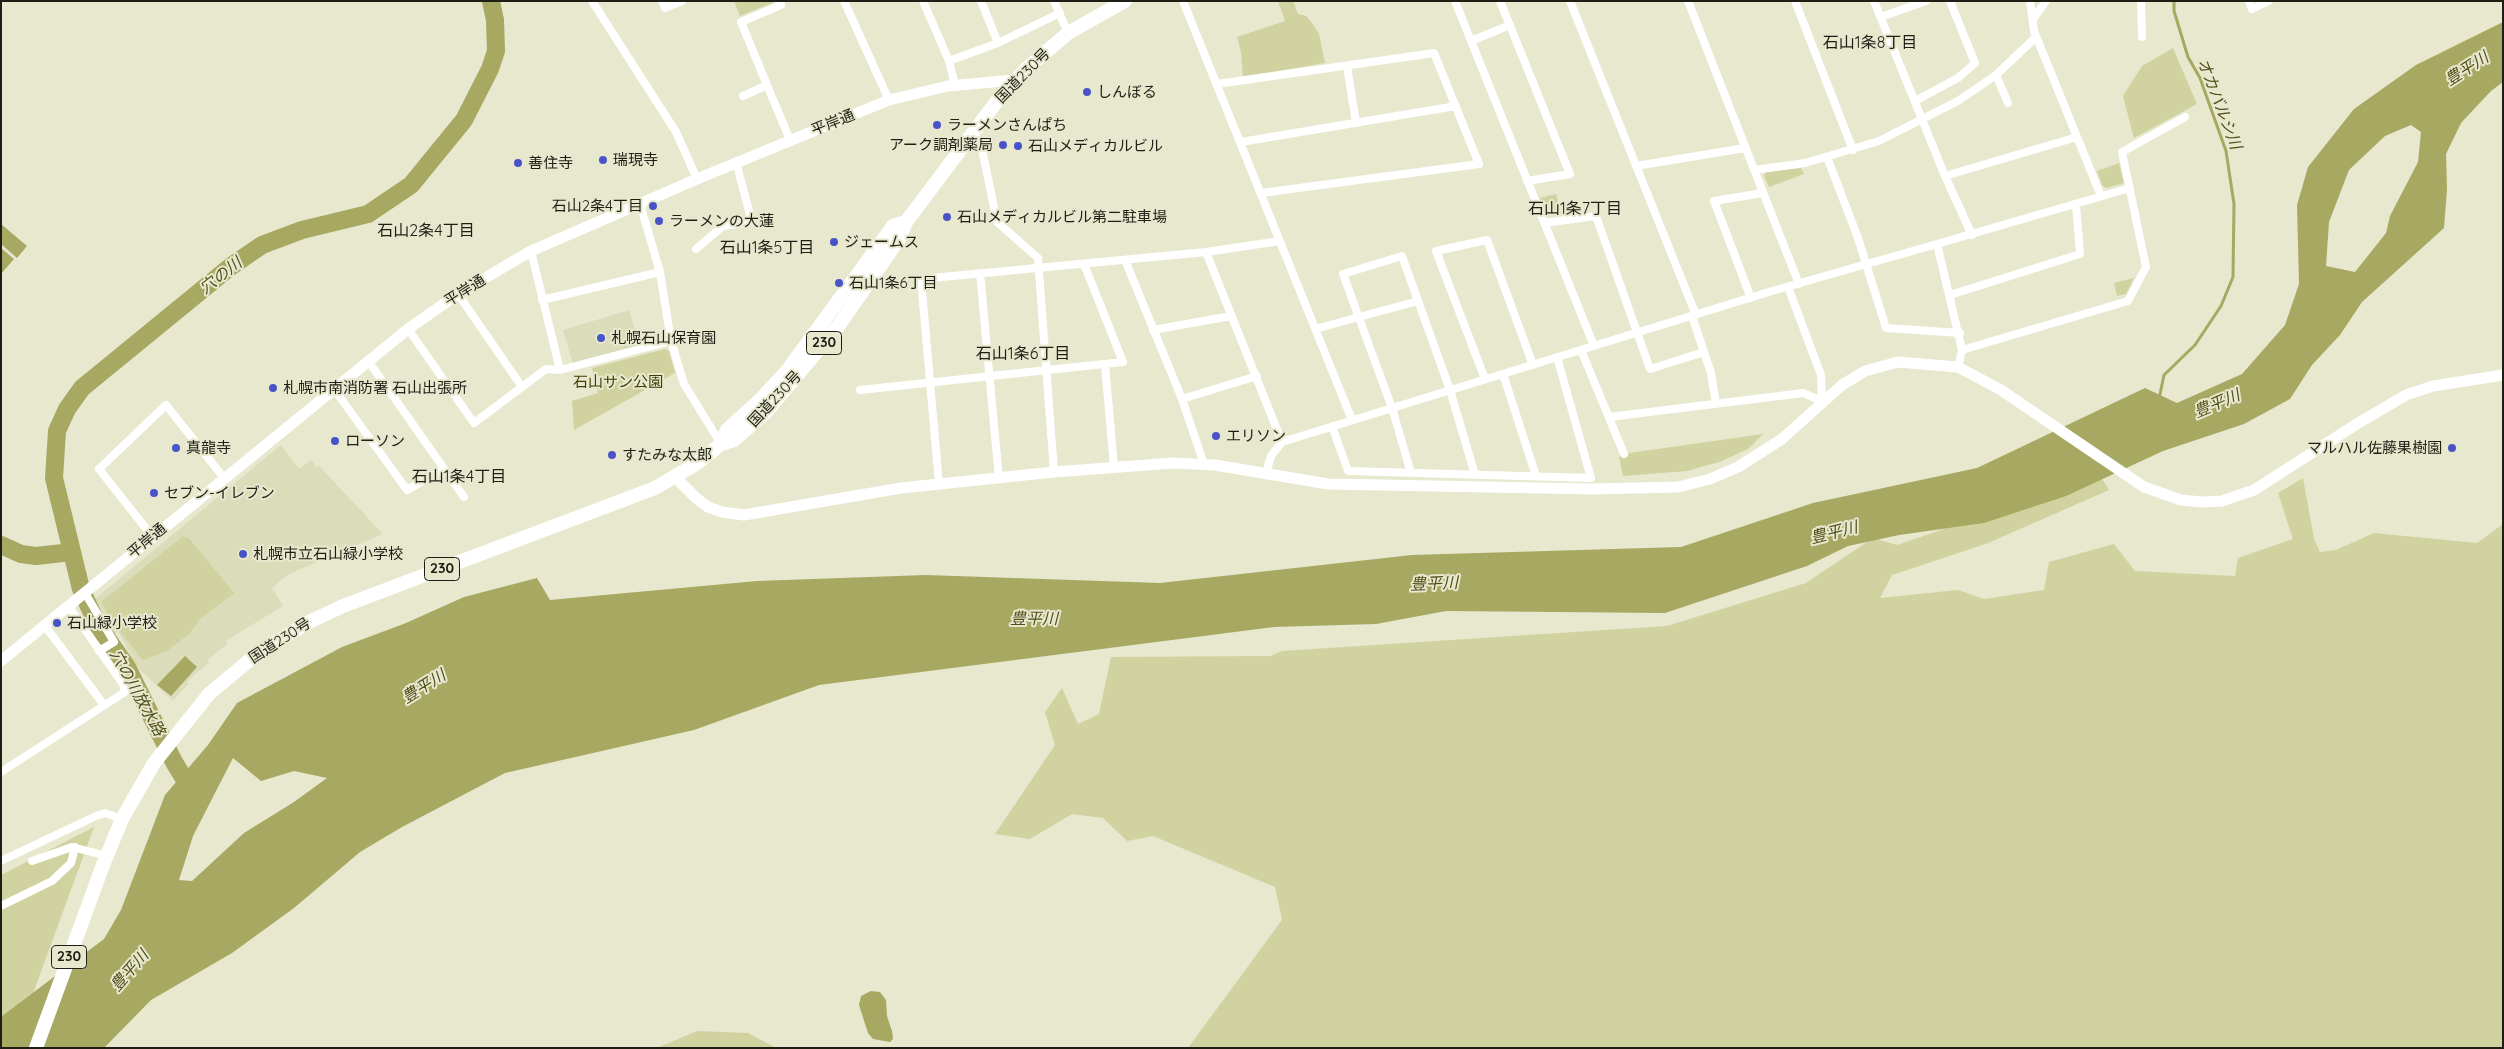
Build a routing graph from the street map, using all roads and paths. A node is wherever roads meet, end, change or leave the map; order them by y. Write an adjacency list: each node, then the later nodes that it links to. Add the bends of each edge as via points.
1 (592, 1): 59 (street, via 676,132)
2 (662, 1): 3 (street, via 665,8)
3 (682, 1)
4 (779, 1): 38 (street, via 781,5 741,22)
5 (844, 1): 41 (street)
6 (923, 1): 33 (street)
7 (981, 1): 32 (street)
8 (1054, 1): 24 (street)
9 (1125, 1): 28 (highway, 国道230号 / 230)
10 (1183, 1): 37 (street)
11 (1455, 1): 31 (street)
12 (1500, 1): 27 (street)
13 (1570, 1): 56 (street)
14 (1688, 1): 52 (street)
15 (1795, 1): 53 (street)
16 (1874, 1): 25 (street)
17 (1926, 1): 25 (street)
18 (1950, 1): 42 (street, via 1975,63 1958,78)
19 (2030, 1): 26 (street)
20 (2046, 1): 26 (street)
21 (2142, 1): 30 (street)
22 (2249, 1): 23 (street, via 2252,8)
23 (2269, 1)
24 (1060, 14): 28 (street); 32 (street)
25 (1881, 17): 42 (street)
26 (2034, 18): 29 (street)
27 (1510, 26): 31 (street); 60 (street, via 1570,174)
28 (1068, 33): 36 (highway, 国道230号 / 230)
29 (2036, 37): 35 (street); 49 (street)
30 (2142, 38)
31 (1471, 41): 60 (street)
32 (998, 42): 33 (street)
33 (949, 61): 39 (street)
34 (1347, 66): 37 (street); 44 (street, via 1434,53); 47 (street)
35 (1996, 75): 43 (street); 46 (street)
36 (1015, 80): 39 (street, 平岸通); 48 (highway, 国道230号 / 230)
37 (1217, 84): 51 (street)
38 (767, 85): 40 (street); 50 (street)
39 (956, 85): 41 (street, 平岸通)
40 (743, 96)
41 (889, 100): 50 (street, 平岸通)
42 (1915, 101): 46 (street)
43 (2008, 103)
44 (1456, 106): 47 (street); 62 (street, via 1479,164)
45 (2185, 117): 61 (street, via 2122,152)
46 (1922, 120): 53 (street); 58 (street)
47 (1356, 123): 51 (street)
48 (970, 136): 77 (street, via 982,150 997,222 1038,258); 125 (highway, 国道230号 / 230, via 906,222 899,240 839,325 798,376 768,411 734,440)
49 (2077, 137): 58 (street); 64 (street)
50 (790, 140): 55 (street, 平岸通)
51 (1241, 142): 62 (street)
52 (1745, 148): 56 (street); 57 (street)
53 (1854, 150): 54 (street)
54 (1827, 157): 57 (street); 76 (street)
55 (736, 162): 59 (street, 平岸通); 71 (street, via 752,222 723,226)
56 (1636, 166): 87 (street)
57 (1754, 170): 63 (street)
58 (1944, 176): 68 (street)
59 (697, 179): 65 (street, 平岸通)
60 (1528, 181): 67 (street)
61 (2130, 188): 64 (street); 98 (street, via 2146,268 2128,302)
62 (1261, 193): 69 (street)
63 (1763, 193): 80 (street); 84 (street, via 1714,201)
64 (2101, 196): 66 (street)
65 (640, 204): 72 (street, 平岸通); 78 (street)
66 (2076, 204): 68 (street); 83 (street, via 2080,254)
67 (1544, 223): 93 (street, via 1596,216); 96 (street)
68 (1972, 235): 70 (street)
69 (1280, 241): 73 (street); 91 (street)
70 (1937, 244): 76 (street); 83 (street)
71 (696, 249)
72 (531, 251): 82 (street, 平岸通); 85 (street)
73 (1206, 252): 74 (street); 88 (street)
74 (1125, 260): 75 (street); 92 (street)
75 (1084, 264): 77 (street); 102 (street, via 1123,362)
76 (1867, 265): 80 (street); 94 (street, via 1886,328)
77 (1039, 267): 79 (street); 106 (street)
78 (660, 272): 85 (street); 95 (street)
79 (980, 273): 109 (street); 112 (street, via 921,279)
80 (1799, 284): 81 (street)
81 (1788, 287): 84 (street); 118 (street, via 1821,375)
82 (458, 294): 90 (street, 平岸通); 113 (street)
83 (1950, 295): 94 (street)
84 (1751, 298): 87 (street)
85 (542, 300): 105 (street)
86 (1418, 301): 89 (street); 89 (street, via 1402,256 1343,274); 116 (street)
87 (1694, 315): 93 (street); 99 (street)
88 (1231, 316): 92 (street); 110 (street)
89 (1359, 317): 91 (street); 120 (street)
90 (408, 329): 101 (street, 平岸通); 113 (street, via 474,423)
91 (1316, 329): 122 (street)
92 (1153, 330): 117 (street)
93 (1637, 333): 96 (street); 99 (street, via 1650,369)
94 (1960, 334): 98 (street)
95 (671, 341): 105 (street); 125 (street, via 684,384)
96 (1594, 346): 97 (street)
97 (1581, 350): 100 (street); 121 (street)
98 (1962, 350): 104 (street)
99 (1704, 352): 119 (street)
100 (1557, 357): 103 (street); 135 (street, via 1592,478)
101 (369, 362): 114 (street, 平岸通); 129 (street)
102 (1105, 365): 106 (street); 128 (street)
103 (1533, 365): 107 (street); 111 (street, via 1487,240 1436,251)
104 (1958, 367): 108 (street, via 2001,390 2136,482 2181,500 2202,502 2222,501 2254,490 2406,396 2433,386); 118 (street, via 1898,362 1882,365 1865,371)
105 (560, 370): 113 (street, via 546,369)
106 (1047, 370): 109 (street); 130 (street)
107 (1503, 374): 111 (street); 135 (street)
108 (2503, 375)
109 (990, 376): 112 (street); 137 (street)
110 (1257, 376): 117 (street); 124 (street)
111 (1485, 379): 116 (street)
112 (929, 382): 115 (street); 138 (street)
113 (522, 387)
114 (334, 389): 129 (street, via 407,490); 136 (street, 平岸通)
115 (860, 390)
116 (1450, 390): 120 (street); 133 (street)
117 (1182, 399): 127 (street)
118 (1822, 401): 119 (street, via 1803,393); 131 (street, via 1782,440 1738,467 1678,487 1584,489 1328,484)
119 (1716, 404): 121 (street)
120 (1392, 408): 122 (street); 132 (street)
121 (1609, 417): 126 (street)
122 (1352, 420): 123 (street)
123 (1332, 426): 124 (street); 132 (street, via 1348,471)
124 (1282, 442): 131 (street)
125 (721, 444): 134 (highway, 国道230号 / 230)
126 (1624, 454)
127 (1204, 464): 128 (street); 131 (street)
128 (1114, 468): 130 (street)
129 (444, 469): 139 (street)
130 (1054, 472): 137 (street)
131 (1266, 473)
132 (1411, 473): 133 (street)
133 (1475, 475): 135 (street)
134 (674, 476): 138 (street, via 708,507 744,515); 148 (highway, 国道230号 / 230, via 655,488 343,606 258,652 209,694 184,724 154,763)
135 (1536, 476)
136 (224, 478): 140 (street, 平岸通); 140 (street, via 166,405 99,469)
137 (999, 479): 138 (street)
138 (939, 484)
139 (464, 497)
140 (152, 536): 141 (street, 平岸通)
141 (88, 590): 142 (street, 平岸通); 144 (street, via 114,642)
142 (72, 605): 143 (street, 平岸通); 144 (street)
143 (45, 626): 145 (street, 平岸通); 146 (street)
144 (99, 651): 146 (street, via 123,684 125,692)
145 (1, 662)
146 (104, 705): 147 (street)
147 (1, 772)
148 (122, 819): 150 (street, via 105,813 96,816); 152 (highway, 国道230号 / 230)
149 (75, 848): 151 (street); 152 (street); 153 (street, via 71,863 52,881)
150 (1, 861)
151 (32, 861)
152 (105, 861): 154 (highway, 国道230号 / 230)
153 (1, 906)
154 (36, 1048)

